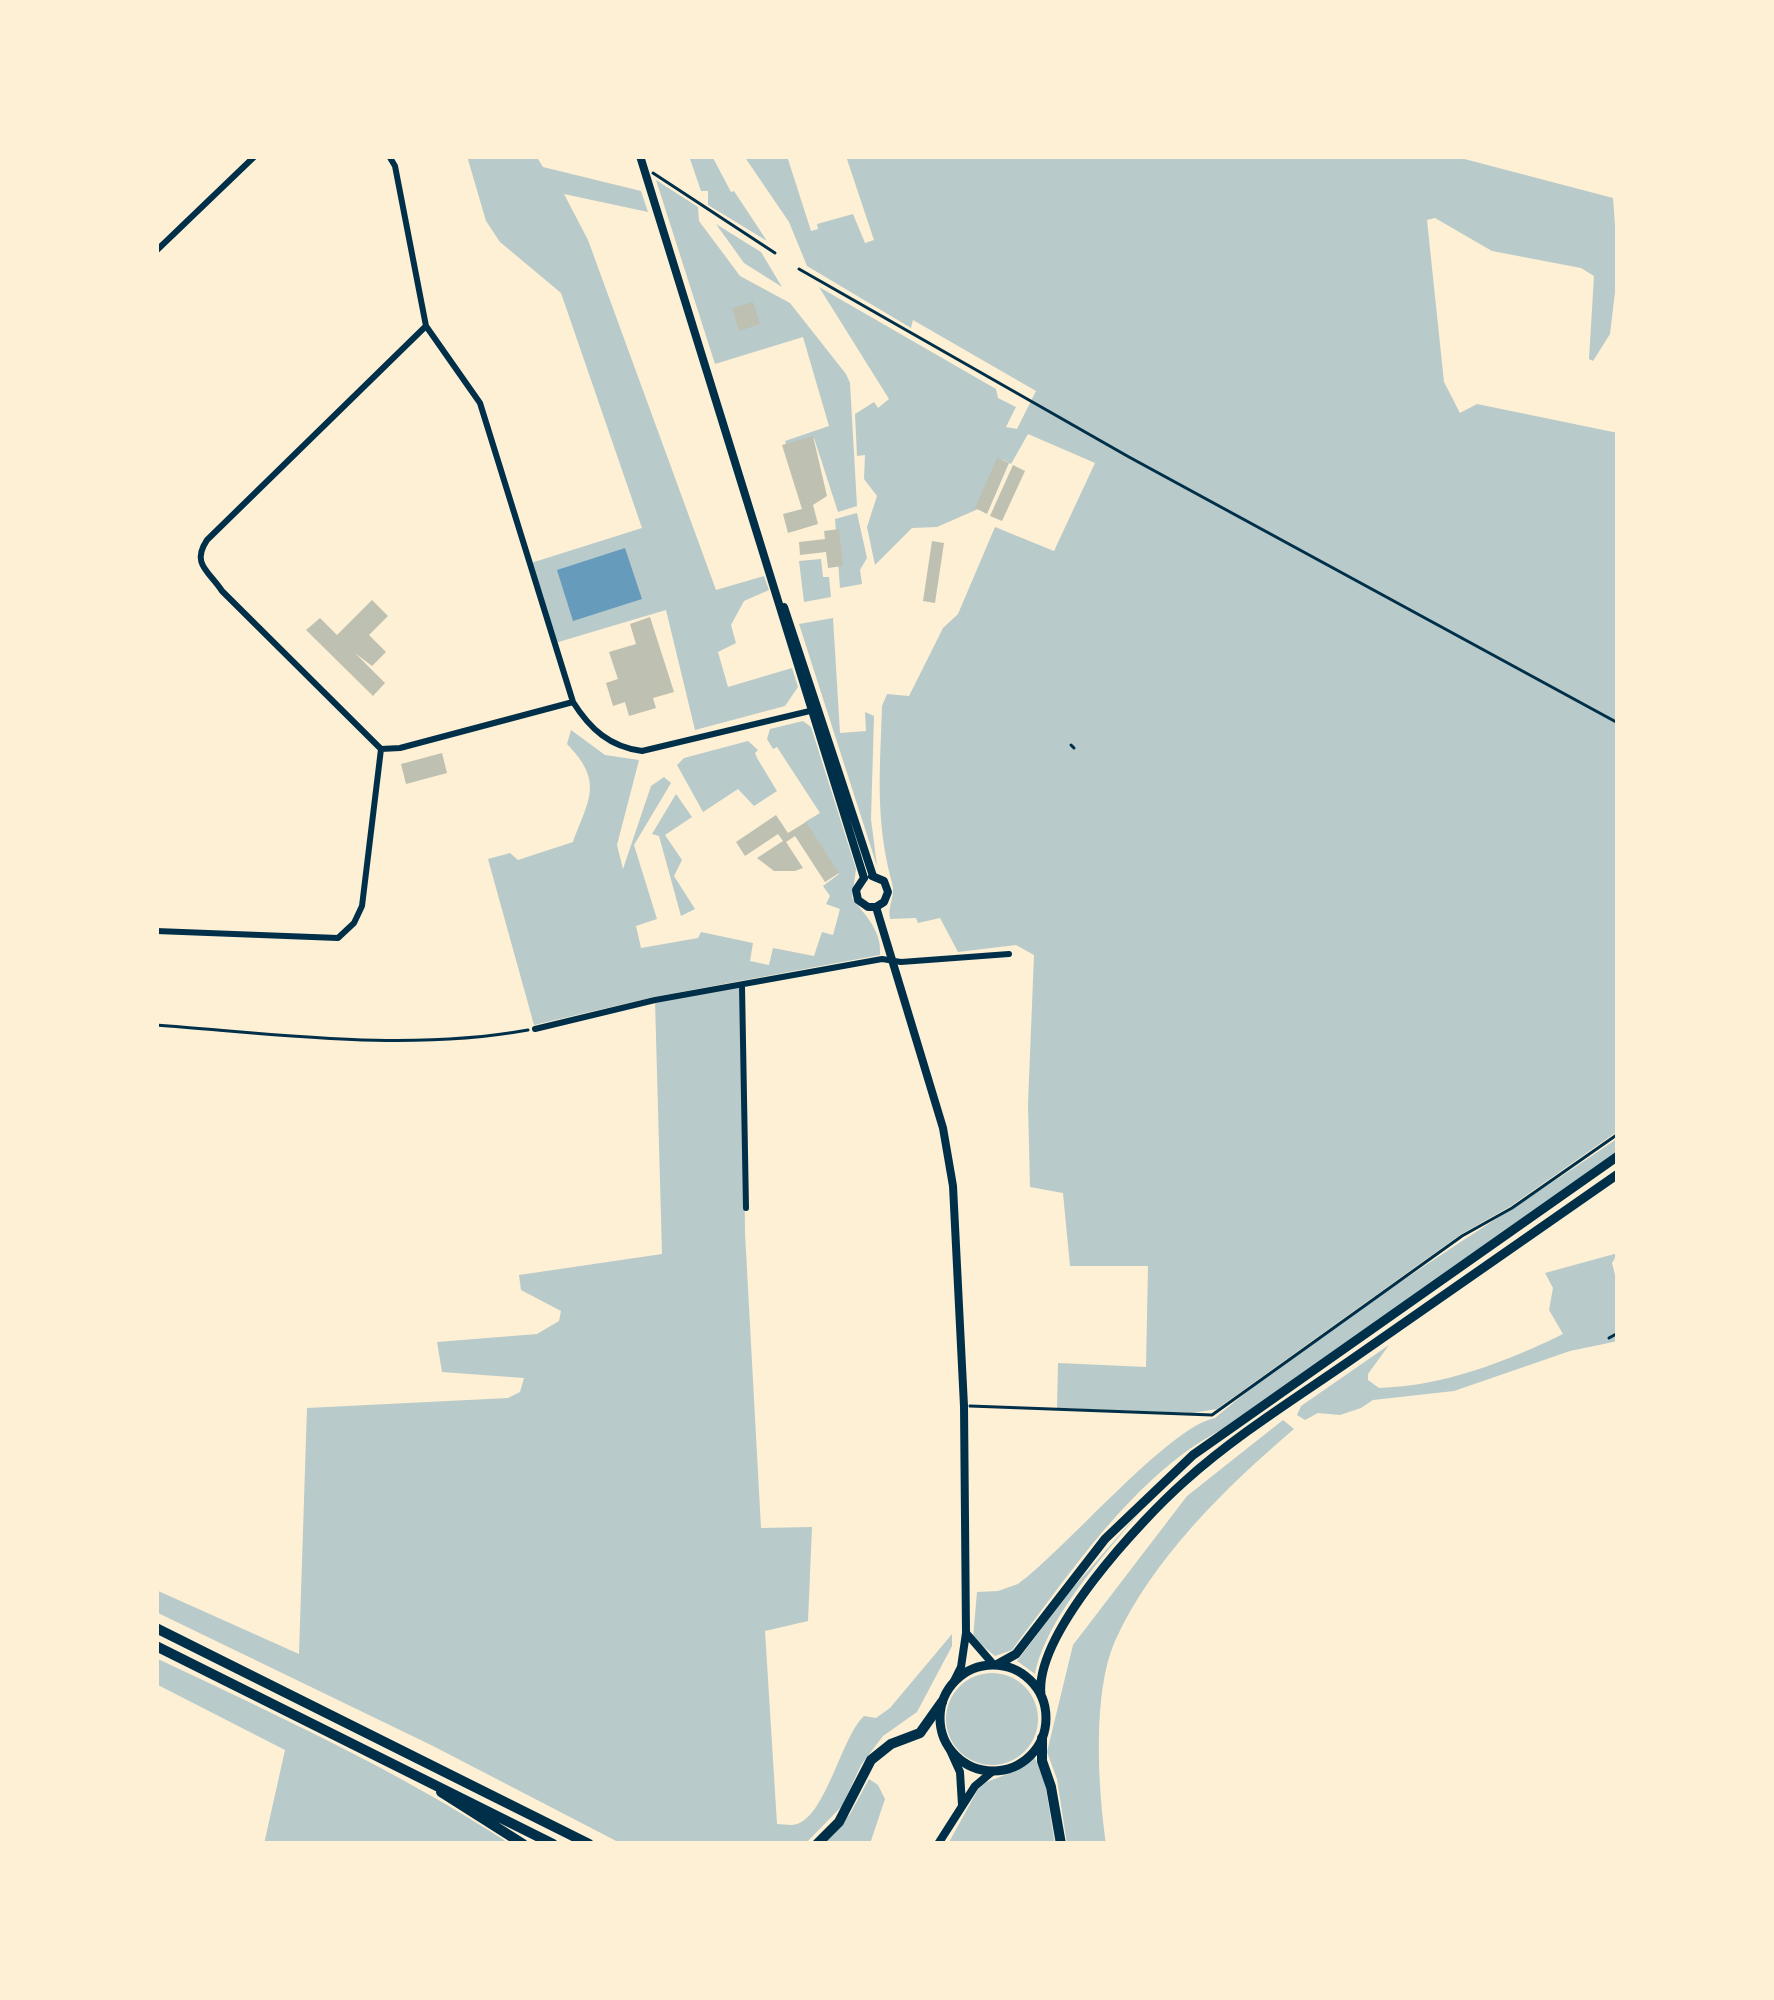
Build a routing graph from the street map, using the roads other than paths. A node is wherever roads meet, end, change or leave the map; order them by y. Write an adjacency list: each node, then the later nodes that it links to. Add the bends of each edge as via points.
1 (255, 156): 4 (street)
2 (388, 156): 5 (street)
3 (640, 156): 7 (main road)
4 (156, 251)
5 (426, 326): 6 (street, via 480,403); 8 (street, via 198,555 222,591)
6 (573, 702): 7 (street, via 607,740 642,751); 8 (street)
7 (814, 711): 9 (main road)
8 (381, 748): 11 (street, via 362,906 338,938)
9 (868, 877): 10 (main road, via 858,900); 10 (main road, via 884,881 888,892)
10 (876, 908): 13 (main road)
11 (156, 931)
12 (1009, 954): 13 (street)
13 (892, 961): 14 (street); 20 (main road, via 950,1158)
14 (742, 986): 15 (street); 18 (street)
15 (535, 1029)
16 (1618, 1156): 22 (highway, via 1193,1455 1106,1539 1016,1654)
17 (1618, 1174): 24 (highway, via 1183,1482 1078,1604 1040,1671)
18 (746, 1208)
19 (156, 1628): 33 (highway)
20 (967, 1633): 22 (main road); 23 (main road)
21 (156, 1646): 29 (highway)
22 (996, 1664): 23 (highway); 24 (highway, via 1028,1677)
23 (954, 1681): 25 (highway)
24 (1041, 1695): 26 (highway)
25 (942, 1702): 27 (highway, via 940,1727); 34 (highway, via 920,1733 871,1760 839,1822)
26 (1042, 1738): 28 (highway, via 1022,1762); 36 (highway)
27 (950, 1750): 28 (highway); 30 (main road)
28 (993, 1771): 30 (main road)
29 (431, 1780): 31 (highway); 32 (highway)
30 (962, 1805): 35 (main road)
31 (523, 1844)
32 (553, 1844)
33 (589, 1844)
34 (817, 1844)
35 (938, 1844)
36 (1061, 1844)

